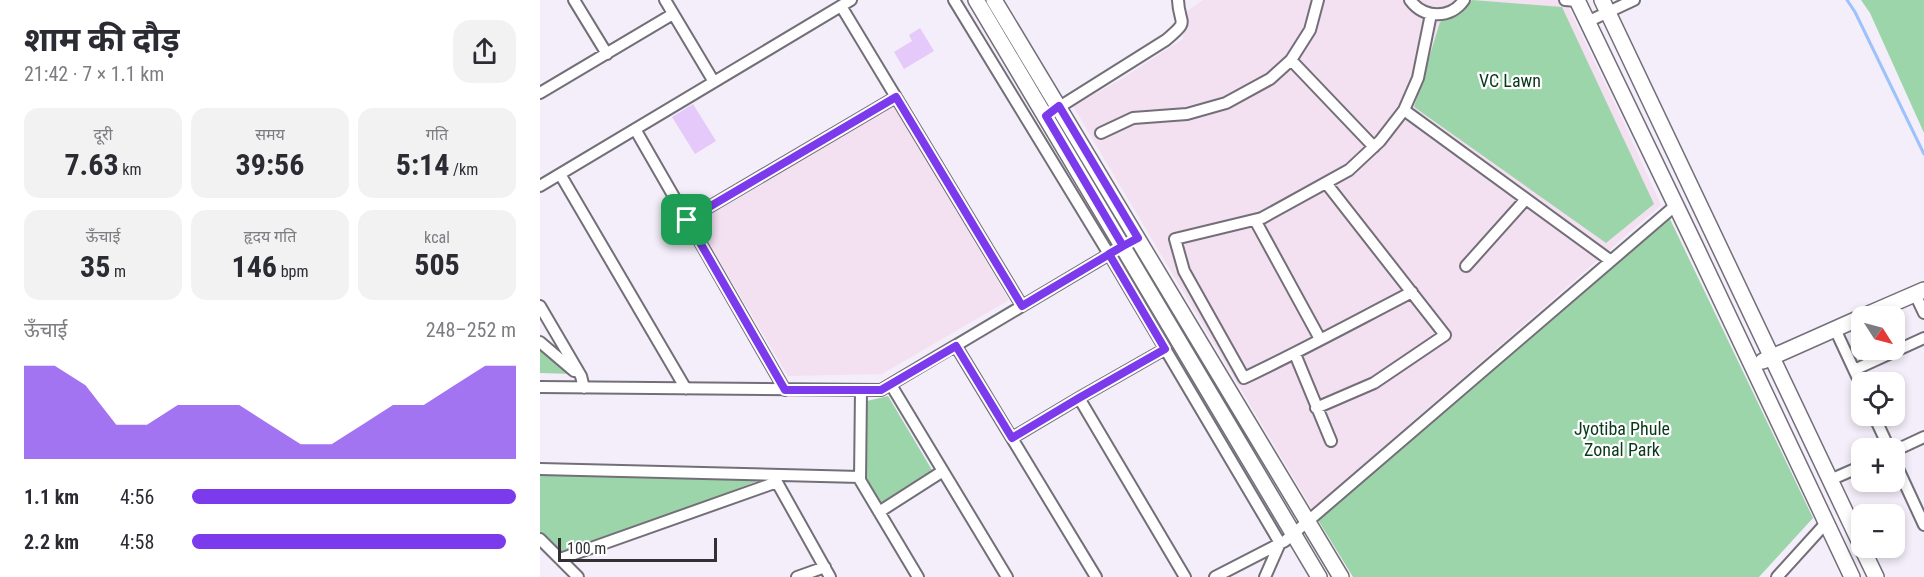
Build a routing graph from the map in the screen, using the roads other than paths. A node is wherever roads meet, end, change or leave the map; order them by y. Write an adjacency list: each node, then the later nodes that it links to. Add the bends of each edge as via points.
1 (574, 0): 18 (street)
2 (665, 0): 15 (street)
3 (954, 0): 40 (street)
4 (976, 0): 25 (street)
5 (994, 0): 23 (street)
6 (1178, 0): 23 (street, via 1183,24 1180,29)
7 (1318, 0): 19 (street, via 1310,30)
8 (1410, 0): 16 (street)
9 (1464, 0): 16 (street, via 1450,12)
10 (1565, 0): 11 (street)
11 (1577, 0): 17 (street)
12 (1634, 0): 14 (street)
13 (846, 3): 20 (street); 22 (street)
14 (1605, 6): 17 (street); 34 (street)
15 (673, 14): 18 (street); 20 (street)
16 (1431, 14): 24 (street, via 1418,78)
17 (1587, 22): 33 (street)
18 (607, 54): 21 (street)
19 (1291, 60): 27 (street, via 1270,79 1226,103 1187,114 1133,118); 28 (street)
20 (714, 82): 26 (street)
21 (541, 91)
22 (896, 97): 36 (street); 46 (street)
23 (1059, 106): 25 (street); 38 (street)
24 (1404, 110): 28 (street); 32 (street)
25 (1046, 116): 39 (street)
26 (635, 129): 29 (street); 36 (street)
27 (1101, 133)
28 (1374, 147): 30 (street, via 1349,170)
29 (560, 174): 31 (street); 64 (street)
30 (1326, 183): 37 (street); 43 (street)
31 (540, 186)
32 (1526, 199): 41 (street); 42 (street)
33 (1676, 205): 35 (street); 41 (street)
34 (1703, 212): 35 (street); 57 (street)
35 (1682, 219): 58 (street)
36 (687, 220): 65 (street)
37 (1255, 220): 52 (street); 56 (street, via 1175,239 1184,271 1244,378)
38 (1138, 238): 39 (street); 82 (street)
39 (1123, 246): 40 (street); 86 (street)
40 (1109, 254): 46 (street); 55 (street)
41 (1611, 261): 82 (street)
42 (1466, 266)
43 (1412, 292): 52 (street); 68 (street, via 1445,335 1374,383)
44 (1920, 292): 47 (street); 48 (street)
45 (540, 306): 60 (street)
46 (1022, 306): 54 (street)
47 (1888, 306)
48 (1924, 313)
49 (1851, 322): 50 (street)
50 (1835, 329): 57 (street); 59 (street)
51 (1924, 338): 59 (street)
52 (1320, 339): 56 (street)
53 (540, 342): 60 (street)
54 (956, 346): 61 (street); 70 (street)
55 (1165, 349): 67 (street); 88 (street)
56 (1295, 354): 68 (street)
57 (1772, 357): 58 (street); 78 (street)
58 (1752, 366): 83 (street)
59 (1854, 370)
60 (581, 376): 63 (street)
61 (891, 385): 66 (street, via 881,390); 74 (street)
62 (540, 387): 63 (street)
63 (584, 388): 64 (street)
64 (686, 389): 65 (street)
65 (785, 390): 66 (street)
66 (861, 390): 76 (street)
67 (1079, 398): 70 (street); 97 (street)
68 (1316, 408): 71 (street)
69 (1924, 437): 72 (street)
70 (1012, 438): 96 (street)
71 (1331, 441)
72 (1905, 446)
73 (540, 469): 77 (street)
74 (943, 471): 80 (street); 95 (street)
75 (1851, 471): 78 (street)
76 (860, 477): 77 (street); 80 (street)
77 (775, 478): 90 (street); 91 (street)
78 (1830, 480): 84 (street)
79 (1905, 480): 81 (street)
80 (879, 512): 94 (street)
81 (1922, 512): 85 (street)
82 (1308, 521): 86 (street); 101 (street)
83 (1826, 522): 102 (street); 103 (street)
84 (1851, 524)
85 (1924, 525)
86 (1293, 534): 88 (street); 100 (street)
87 (540, 538): 90 (street)
88 (1280, 543): 98 (street); 99 (street)
89 (1867, 558): 104 (street)
90 (560, 559): 92 (street)
91 (828, 572): 93 (street)
92 (578, 577)
93 (797, 577)
94 (918, 577)
95 (1007, 577)
96 (1096, 577)
97 (1185, 577)
98 (1215, 577)
99 (1265, 577)
100 (1319, 577)
101 (1341, 577)
102 (1777, 577)
103 (1852, 577)
104 (1876, 577)

